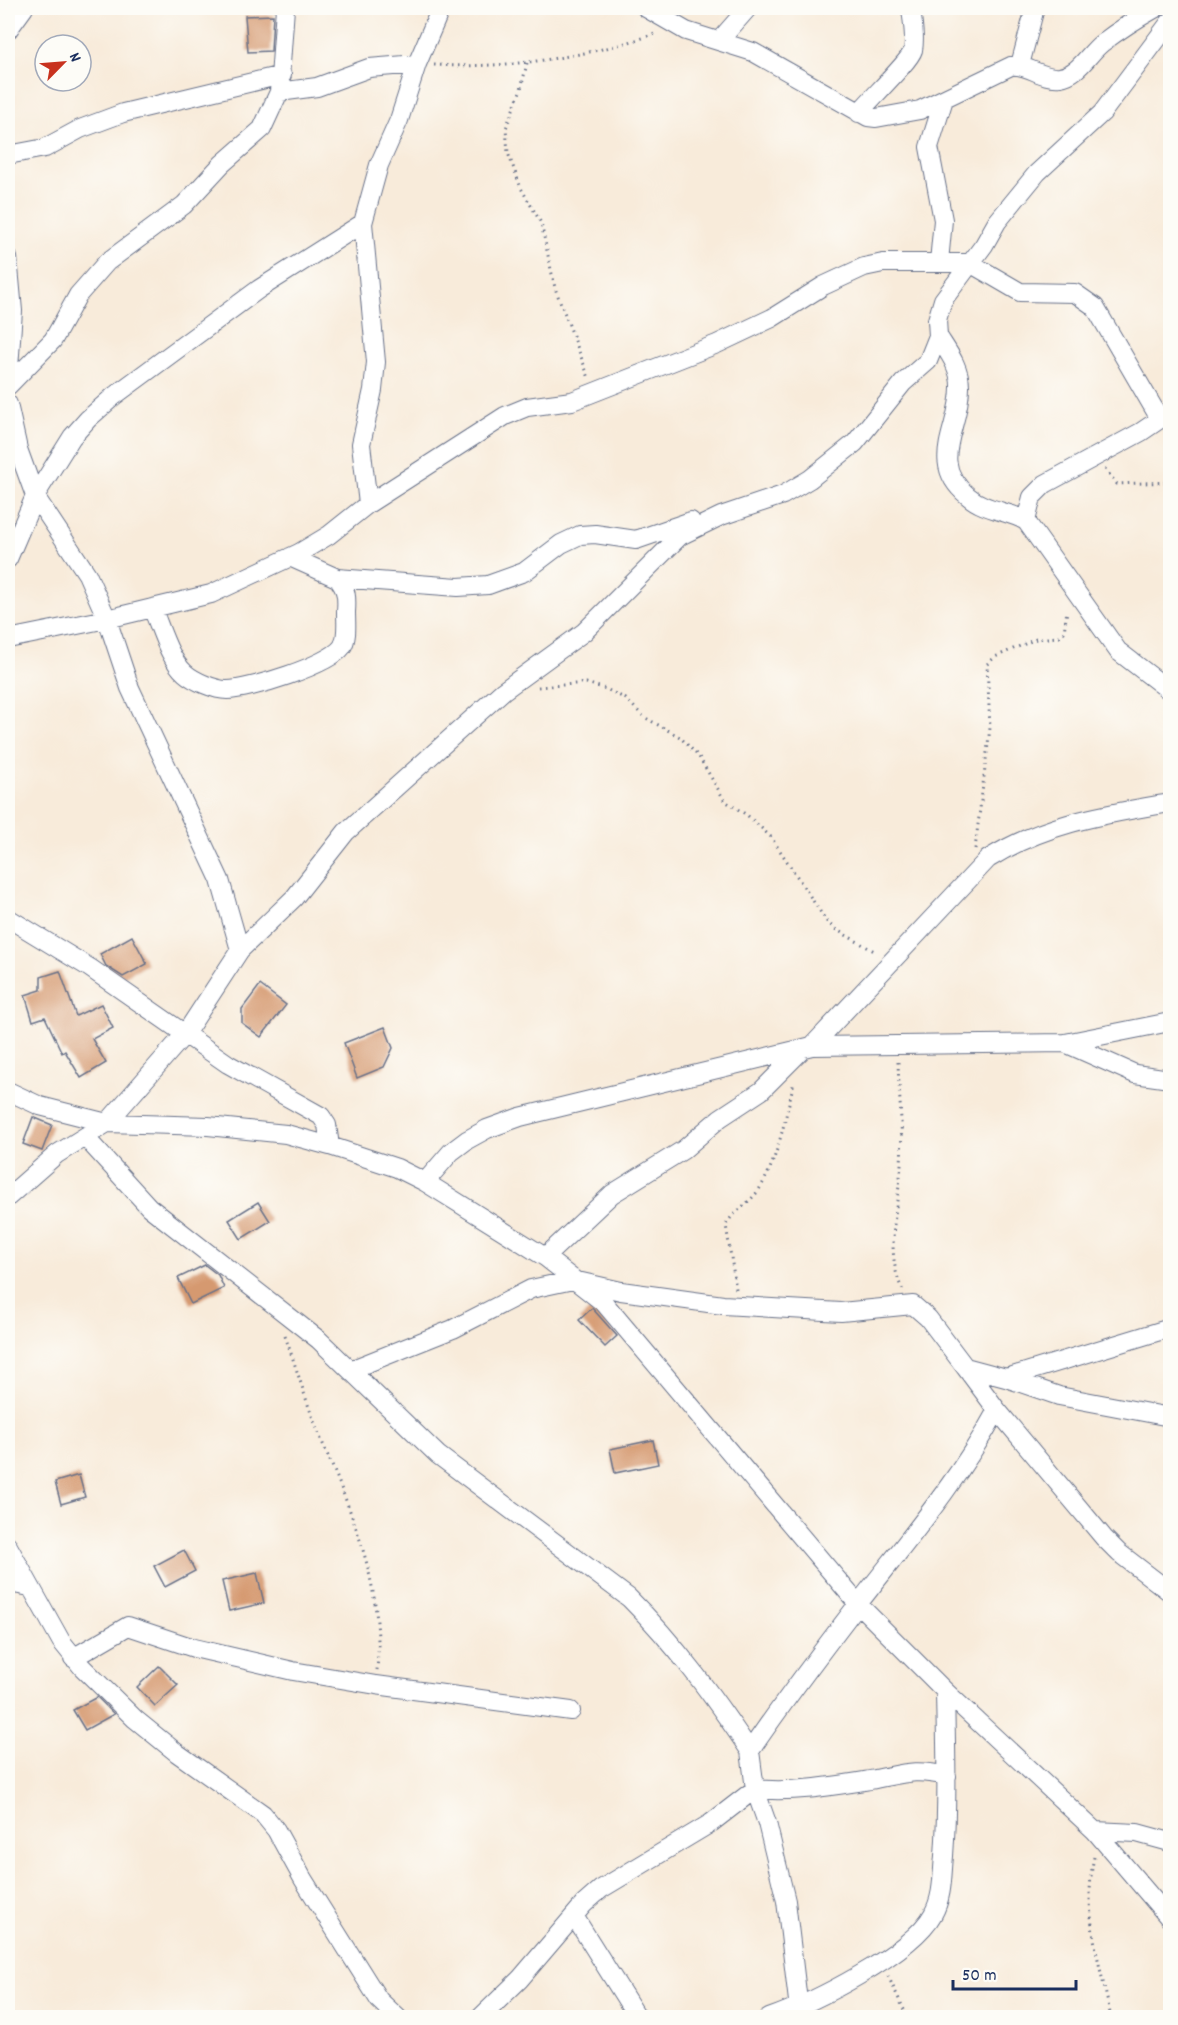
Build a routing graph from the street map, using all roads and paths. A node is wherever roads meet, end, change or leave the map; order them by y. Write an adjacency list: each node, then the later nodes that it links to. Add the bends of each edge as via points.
1 (24, 8): 11 (street)
2 (285, 8): 16 (street)
3 (441, 8): 14 (street)
4 (646, 8): 10 (street)
5 (748, 8): 12 (street)
6 (911, 8): 18 (street, via 914,38 909,60)
7 (1035, 8): 15 (street)
8 (1156, 8): 15 (street, via 1095,48 1071,73 1045,76)
9 (1170, 22): 23 (street, via 1102,113 1037,173)
10 (678, 27): 12 (street); 13 (path, via 622,44)
11 (8, 30)
12 (719, 41): 18 (street, via 753,51)
13 (527, 63): 14 (path); 26 (path, via 506,128 508,153 521,188 541,223 555,288)
14 (417, 64): 16 (street, via 369,68 317,87); 20 (street, via 379,165)
15 (1020, 65): 17 (street)
16 (281, 83): 19 (street, via 123,113 80,129 45,148); 25 (street, via 262,129 184,205 107,262 78,295 53,340)
17 (944, 99): 18 (street, via 909,113 876,118); 22 (street, via 929,147 943,220)
18 (859, 113)
19 (8, 155)
20 (363, 223): 31 (street, via 259,290 114,396 72,437); 32 (street, via 376,362 361,455)
21 (8, 258): 25 (street, via 13,303)
22 (939, 262): 23 (street); 26 (street, via 864,267 751,330)
23 (970, 263): 24 (street, via 943,300 937,320); 28 (street, via 1020,292 1065,291 1087,299)
24 (938, 336): 33 (street, via 955,364 960,386 947,453 951,476 964,493 986,509 1012,513); 34 (street, via 928,361 903,383 855,443 783,495)
25 (8, 385)
26 (594, 391): 32 (street, via 561,404 527,407 505,416)
27 (8, 404): 31 (street)
28 (1165, 415): 29 (street)
29 (1097, 456): 30 (path, via 1117,484); 33 (street, via 1039,489 1028,506)
30 (1170, 482)
31 (35, 496): 36 (street); 40 (street, via 87,574)
32 (368, 504): 35 (street, via 329,536)
33 (1026, 521): 38 (street)
34 (705, 523): 37 (street, via 691,521 636,540 580,535 524,572 480,586 370,583); 47 (street, via 672,542 584,632 503,691 346,832 294,898)
35 (290, 557): 37 (street); 39 (street, via 211,594)
36 (8, 559)
37 (337, 578): 39 (street, via 347,597 343,646 292,674 252,686 219,689 183,672)
38 (1070, 584): 43 (street, via 1118,651); 45 (path, via 1064,632 1052,639 1029,642 987,664 990,728)
39 (152, 608): 40 (street)
40 (107, 620): 41 (street); 47 (street, via 130,688 220,880)
41 (8, 639)
42 (535, 688): 48 (path, via 586,683 606,689 680,737 699,758 728,804 771,837 827,922)
43 (1170, 691)
44 (1170, 803): 45 (street, via 1053,827 1014,843)
45 (971, 874): 48 (street)
46 (8, 918): 50 (street, via 90,968)
47 (240, 950): 50 (street)
48 (893, 961): 53 (street)
49 (1170, 1022): 51 (street)
50 (185, 1034): 56 (street); 58 (street, via 228,1064 321,1116 327,1125)
51 (1065, 1043): 52 (street); 54 (street, via 1135,1074)
52 (898, 1046): 53 (street); 63 (path, via 901,1164 894,1246 897,1275)
53 (808, 1047): 59 (street, via 487,1129 451,1152); 61 (street, via 761,1091 727,1112 682,1150 612,1194); 65 (path, via 800,1060 768,1173 752,1199 726,1226)
54 (1170, 1078)
55 (8, 1091): 56 (street, via 40,1106)
56 (108, 1123): 57 (street); 58 (street, via 208,1126 286,1134)
57 (84, 1137): 60 (street, via 57,1154); 64 (street, via 149,1207)
58 (330, 1146): 59 (street, via 397,1168)
59 (425, 1182): 61 (street)
60 (8, 1197)
61 (545, 1257): 62 (street)
62 (573, 1280): 65 (street); 68 (street, via 531,1290 453,1329); 76 (street, via 609,1309)
63 (913, 1305): 65 (street, via 841,1312); 67 (street, via 928,1318)
64 (273, 1306): 68 (street, via 319,1340); 78 (path, via 363,1543 375,1602)
65 (739, 1306)
66 (1170, 1328): 69 (street)
67 (965, 1367): 69 (street); 70 (street)
68 (350, 1370): 81 (street, via 438,1455 629,1598 707,1686)
69 (1006, 1378): 71 (street, via 1059,1396)
70 (996, 1410): 75 (street, via 1104,1538); 76 (street, via 936,1506)
71 (1170, 1417)
72 (8, 1546): 74 (street)
73 (8, 1583): 74 (street)
74 (30, 1587): 77 (street)
75 (1170, 1592)
76 (858, 1604): 79 (street); 81 (street)
77 (73, 1658): 78 (street, via 128,1626 194,1648); 90 (street, via 177,1754 263,1814 379,2000)
78 (376, 1685): 80 (street)
79 (945, 1691): 82 (street); 84 (street)
80 (571, 1711)
81 (750, 1751): 83 (street)
82 (947, 1776): 83 (street, via 911,1771 790,1790); 88 (street, via 940,1895 919,1933)
83 (755, 1789): 86 (street, via 711,1823 601,1889); 89 (street, via 786,1901)
84 (1097, 1833): 85 (street, via 1137,1833); 87 (street); 95 (path, via 1088,1892 1089,1912)
85 (1170, 1842)
86 (574, 1916): 91 (street); 92 (street)
87 (1170, 1919)
88 (881, 1961): 89 (street); 94 (path)
89 (798, 2012): 93 (street)
90 (398, 2018)
91 (480, 2018)
92 (638, 2018)
93 (769, 2018)
94 (908, 2018)
95 (1111, 2018)

